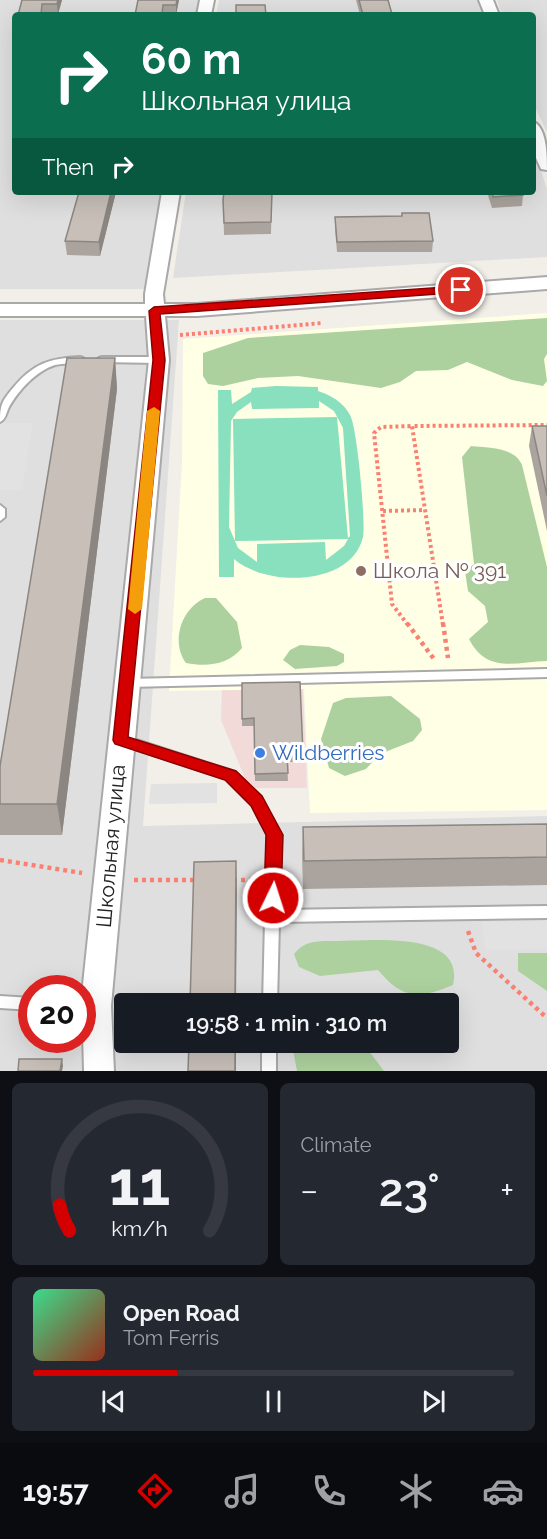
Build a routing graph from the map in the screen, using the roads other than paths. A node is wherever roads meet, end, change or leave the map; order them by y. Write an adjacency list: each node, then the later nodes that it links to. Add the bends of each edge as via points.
1 (536, 136): 2 (street)
2 (547, 165)
3 (170, 195): 6 (street, Школьная улица)
4 (547, 283): 6 (street)
5 (0, 310): 6 (street)
6 (154, 311): 7 (street, Школьная улица)
7 (159, 360): 8 (lane, via 61,360 40,366); 13 (street, Школьная улица)
8 (1, 408): 9 (lane)
9 (0, 419)
10 (0, 509): 11 (lane)
11 (0, 517)
12 (547, 673): 13 (lane)
13 (128, 683): 14 (street, Школьная улица)
14 (120, 740): 16 (lane, via 231,775 257,801 274,835 275,880); 17 (street, Школьная улица)
15 (547, 912): 16 (lane)
16 (270, 916): 18 (lane)
17 (93, 975)
18 (270, 993)
19 (0, 1002): 20 (lane)
20 (18, 1003)
21 (96, 1052): 23 (street, Школьная улица)
22 (269, 1053): 24 (lane)
23 (99, 1071)
24 (269, 1071)

